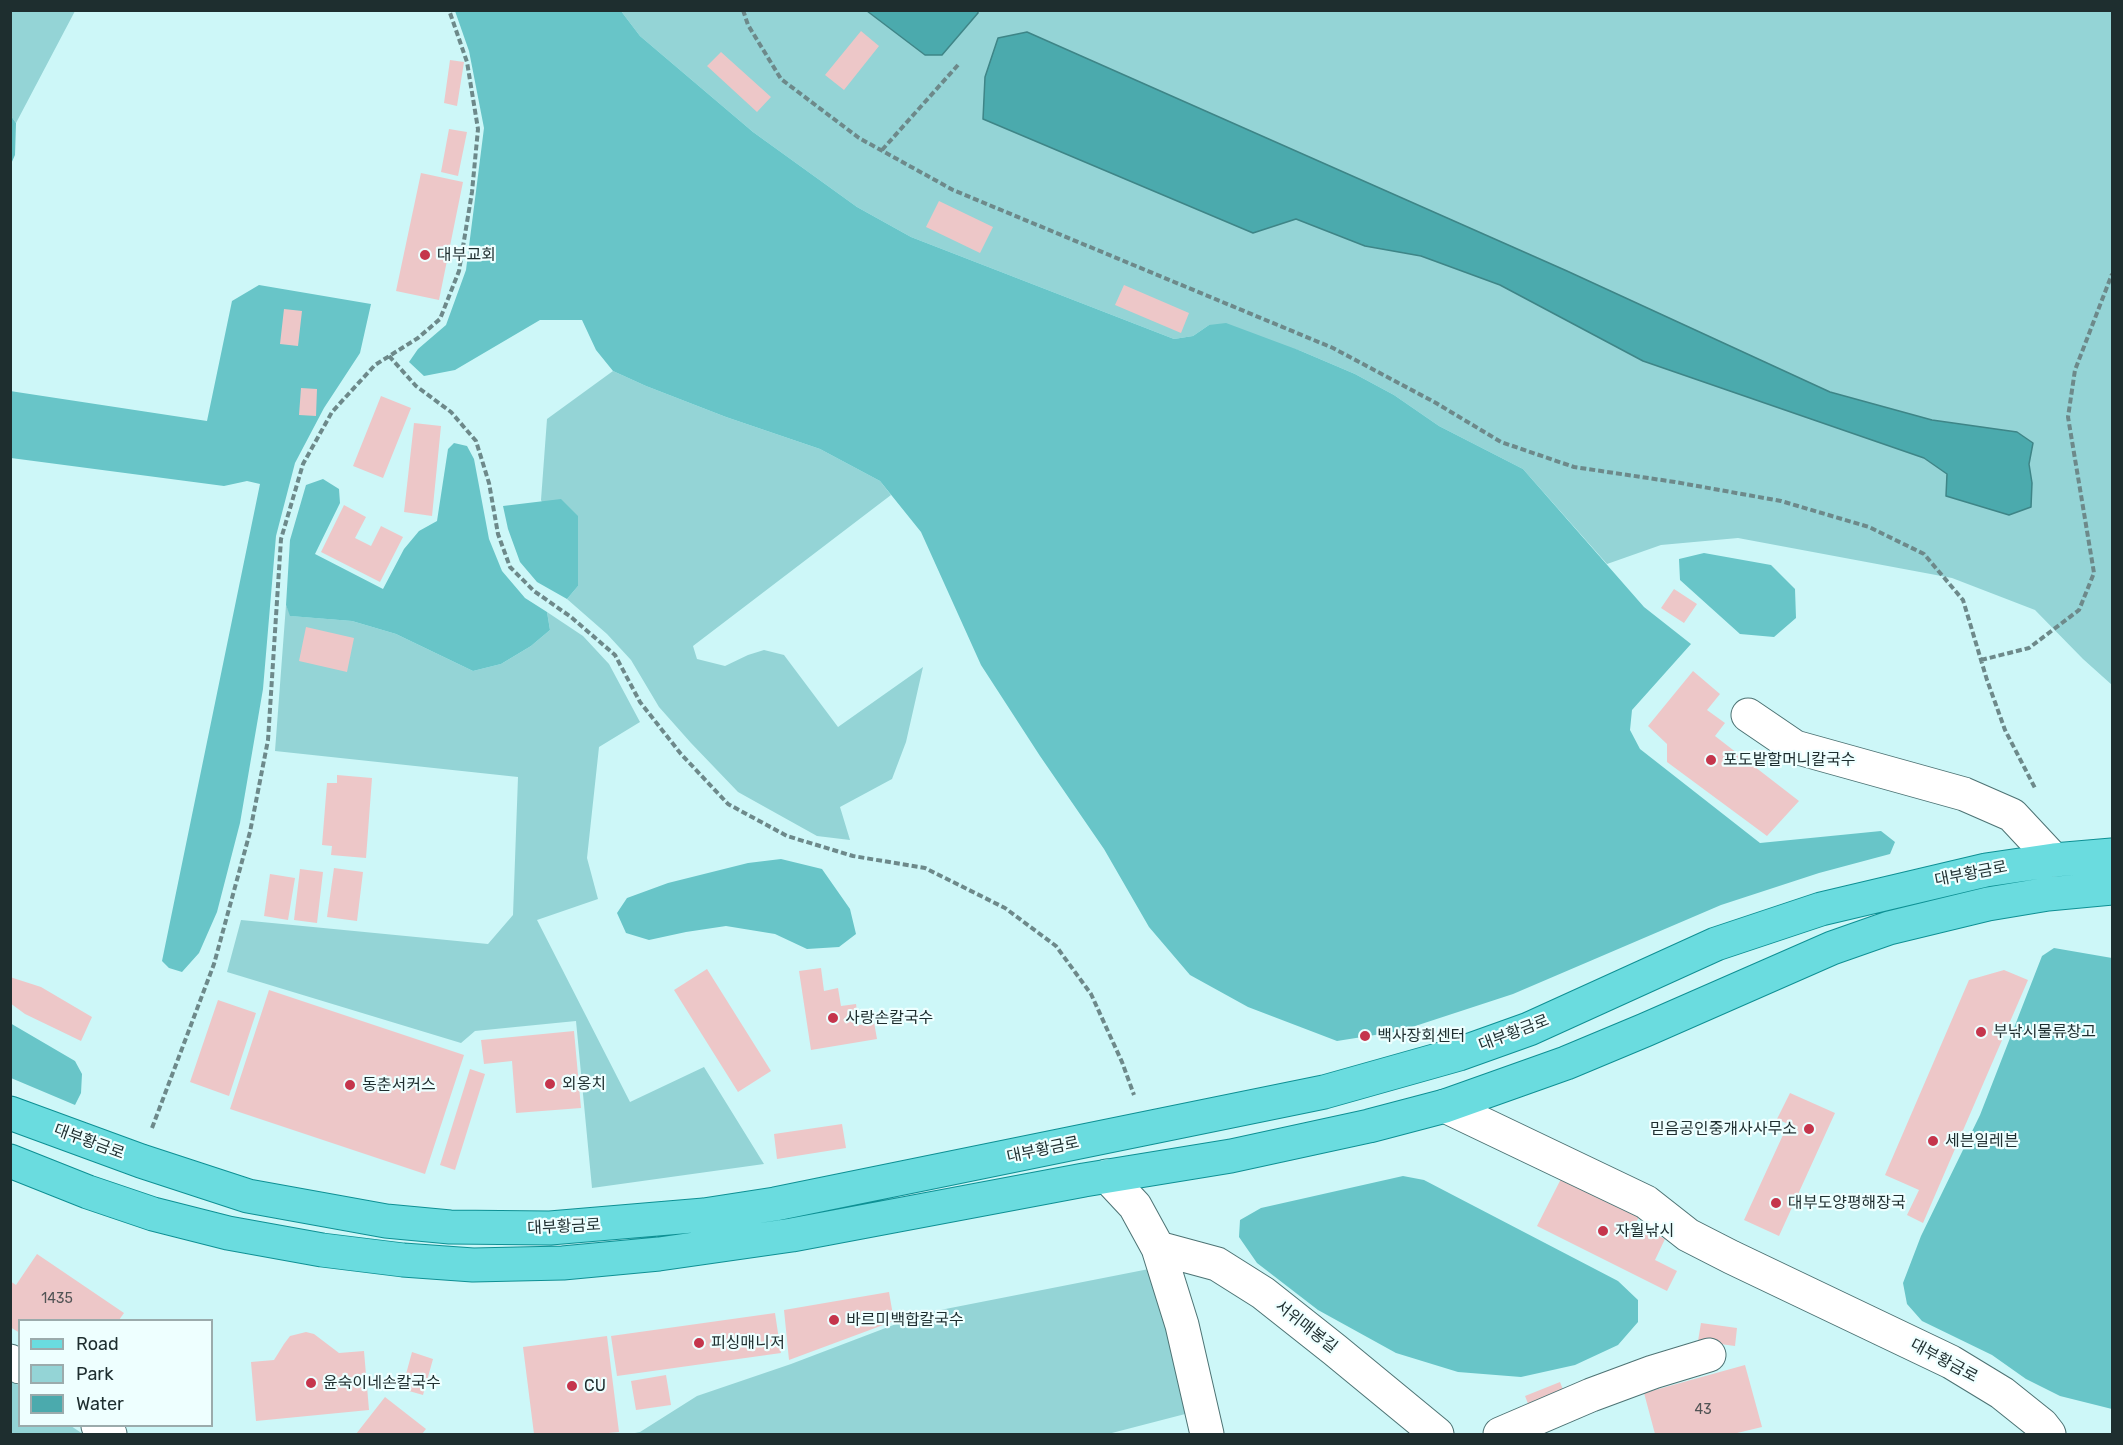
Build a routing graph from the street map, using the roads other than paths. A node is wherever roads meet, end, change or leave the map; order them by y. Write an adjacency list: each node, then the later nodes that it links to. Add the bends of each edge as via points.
1 (1748, 715): 3 (lane, via 1795,747 1964,794 2012,815)
2 (2112, 855): 3 (main road, 대부황금로)
3 (2054, 860): 6 (main road, 대부황금로, via 1986,870 1821,909 1716,944 1529,1029 1459,1054 1324,1092 775,1204 704,1215 550,1228 450,1227 386,1221 248,1196)
4 (2112, 888): 5 (main road, 대부황금로, via 1988,904 1888,928 1832,948 1566,1063)
5 (1444, 1106): 8 (main road, 대부황금로, via 1300,1142); 14 (lane, 대부황금로, via 1646,1202 1688,1235 1731,1257 1951,1362 2002,1394)
6 (10, 1113)
7 (10, 1161): 8 (main road, 대부황금로, via 153,1214 228,1233 322,1250 473,1264 563,1263 659,1254 792,1235)
8 (1107, 1176): 9 (lane, via 1135,1206)
9 (1158, 1248): 11 (lane, via 1182,1325); 12 (lane, 서위매봉길, via 1217,1264 1263,1293)
10 (1709, 1355): 13 (lane, via 1622,1383)
11 (1207, 1434)
12 (1437, 1434)
13 (1500, 1434)
14 (2049, 1434)

